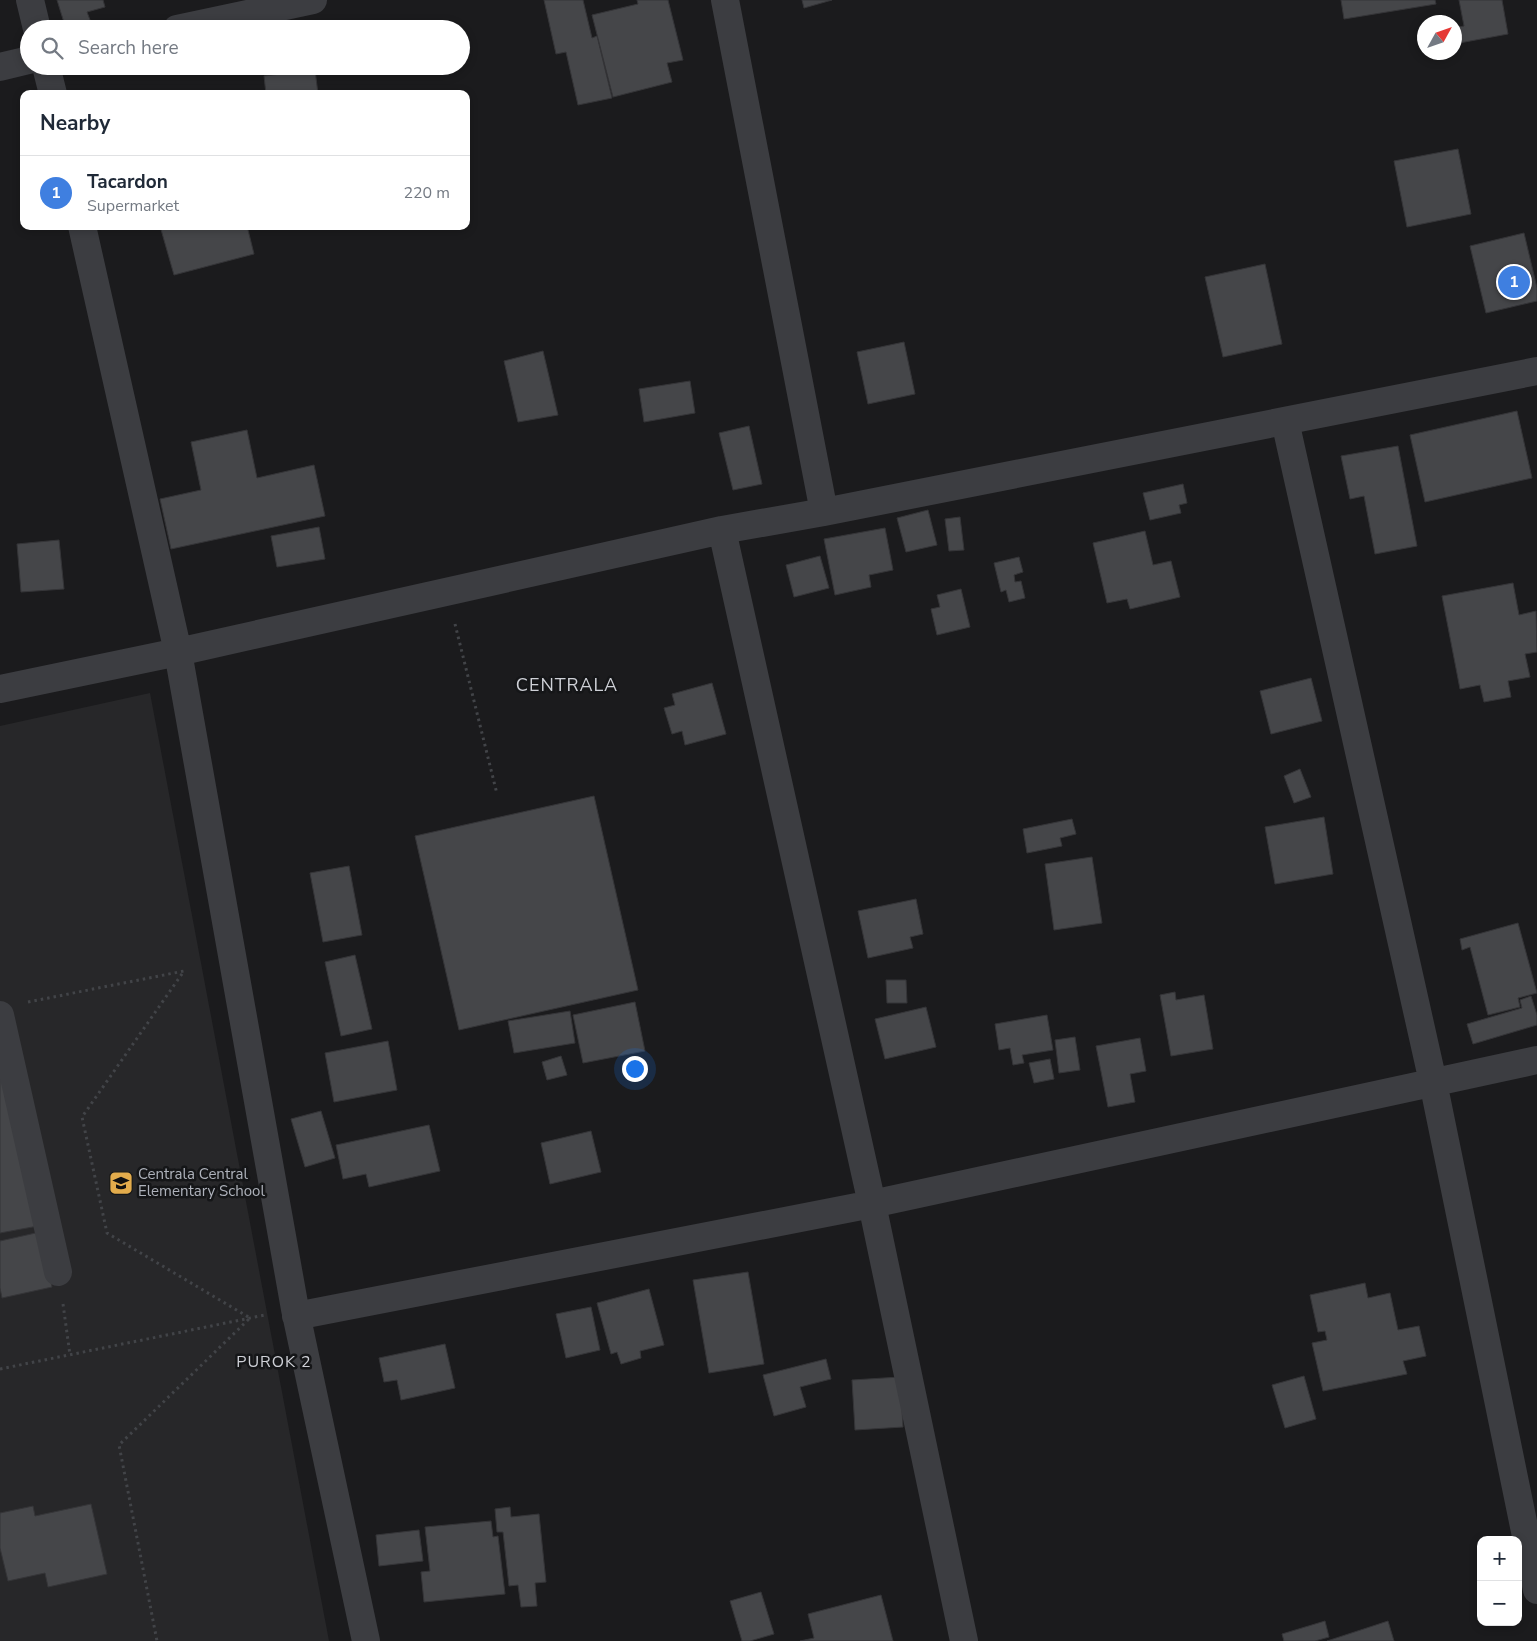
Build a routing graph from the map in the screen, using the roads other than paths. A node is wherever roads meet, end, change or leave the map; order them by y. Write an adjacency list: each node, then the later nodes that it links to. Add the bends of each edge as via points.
1 (30, 0): 4 (street)
2 (313, 0): 5 (street)
3 (725, 0): 13 (street)
4 (35, 20)
5 (219, 20)
6 (20, 62): 7 (street)
7 (0, 67)
8 (48, 75): 9 (street)
9 (51, 90)
10 (83, 230): 15 (street)
11 (1537, 371): 12 (street)
12 (1285, 421): 13 (street); 19 (street)
13 (824, 512): 14 (street)
14 (722, 530): 15 (street); 20 (street)
15 (178, 652): 16 (street); 22 (street)
16 (0, 689)
17 (10, 1009): 21 (street)
18 (1537, 1060): 19 (street)
19 (1433, 1082): 20 (street); 23 (street)
20 (872, 1204): 22 (street); 25 (street)
21 (58, 1272)
22 (295, 1312): 24 (street)
23 (1537, 1590)
24 (366, 1641)
25 (964, 1641)

